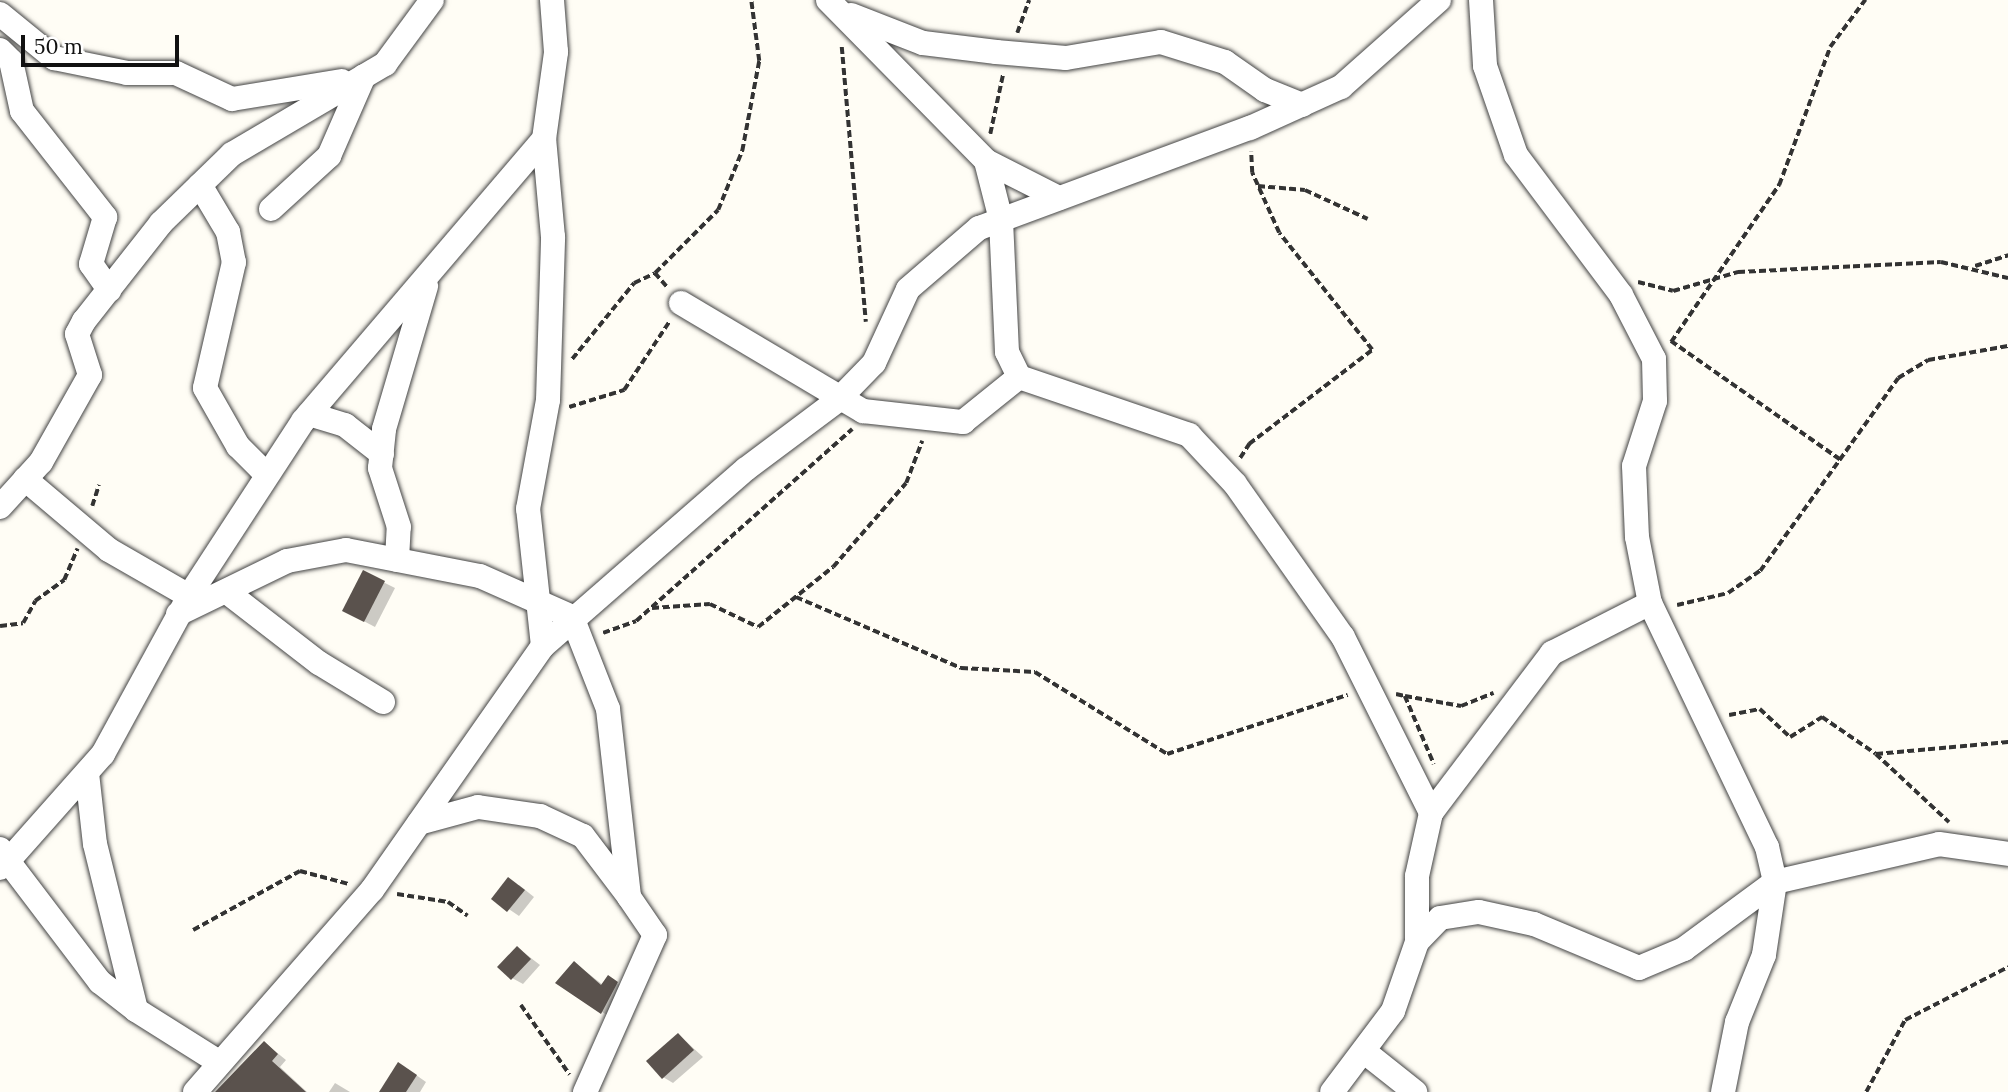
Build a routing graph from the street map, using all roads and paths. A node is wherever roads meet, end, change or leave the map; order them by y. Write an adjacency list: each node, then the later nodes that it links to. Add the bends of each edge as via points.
1 (432, 0): 12 (street, via 385,64)
2 (552, 0): 15 (street, via 556,51)
3 (751, 0): 26 (path, via 760,61 742,151 704,231)
4 (1030, 0): 11 (path)
5 (1439, 0): 13 (street, via 1341,87)
6 (1481, 0): 27 (street, via 1485,66 1499,119 1516,155)
7 (1865, 0): 29 (path, via 1830,47 1779,185)
8 (834, 6): 11 (street, via 923,43); 16 (street); 32 (path)
9 (0, 14): 12 (street, via 54,58 127,73 176,73 232,99)
10 (0, 50): 30 (street, via 11,61 22,111 105,218 91,264)
11 (1010, 53): 13 (street, via 1066,58 1161,42 1225,62 1265,90); 16 (path)
12 (364, 76): 17 (street, via 232,154); 20 (street, via 329,156)
13 (1302, 105): 14 (street)
14 (1250, 128): 18 (path); 19 (street)
15 (544, 139): 25 (street); 38 (street, via 553,237)
16 (986, 161): 19 (street); 22 (street)
17 (200, 185): 30 (street); 46 (street, via 228,232 234,262 205,387 238,446)
18 (1258, 186): 21 (path, via 1305,190); 47 (path, via 1279,233 1372,350 1249,444)
19 (1059, 198): 22 (street)
20 (271, 209)
21 (1368, 219)
22 (1001, 220): 37 (street, via 1007,352); 39 (street, via 979,228 908,289 874,363)
23 (2008, 255): 24 (path)
24 (1973, 266): 28 (path); 29 (path, via 1853,264 1738,272)
25 (431, 272): 41 (street); 44 (street, via 404,349)
26 (655, 274): 31 (path); 38 (path, via 634,283)
27 (1606, 274): 29 (path, via 1673,291); 33 (street)
28 (2008, 278)
29 (1707, 281): 34 (path)
30 (109, 290): 48 (street, via 77,334 90,375)
31 (681, 303): 39 (street); 42 (path, via 624,390)
32 (866, 325)
33 (1640, 333): 34 (path); 56 (street, via 1654,359 1655,401 1634,466 1637,537)
34 (1671, 342): 36 (path); 45 (path)
35 (2008, 346): 45 (path, via 1928,360 1898,378)
36 (1668, 354)
37 (1019, 377): 43 (street, via 963,422); 47 (street, via 1189,436)
38 (548, 387): 42 (street)
39 (837, 401): 40 (street); 59 (street, via 746,469)
40 (863, 411): 43 (street); 58 (path, via 847,436)
41 (309, 414): 44 (street, via 345,425); 46 (street)
42 (545, 414): 55 (street, via 528,509)
43 (929, 422): 54 (path, via 906,483 833,567)
44 (382, 454): 52 (street, via 400,527)
45 (1841, 460): 56 (path, via 1760,571 1728,593 1683,606)
46 (267, 475): 57 (street)
47 (1227, 477): 63 (street, via 1343,636)
48 (25, 479): 50 (street); 51 (street)
49 (99, 485): 51 (path)
50 (0, 507)
51 (84, 532): 57 (street); 60 (path, via 64,580 35,601 23,622)
52 (397, 559): 53 (street, via 320,551); 55 (street, via 480,576)
53 (226, 592): 57 (street); 66 (street, via 318,663)
54 (796, 597): 58 (path, via 758,627 710,604); 63 (path, via 961,668 1035,673 1167,754)
55 (539, 600): 59 (street); 62 (street)
56 (1650, 603): 67 (street); 71 (street, via 1552,653)
57 (184, 605): 70 (street)
58 (652, 608): 61 (path, via 636,621)
59 (572, 617): 61 (street); 62 (street)
60 (0, 626)
61 (582, 641): 78 (street, via 607,709)
62 (543, 646): 72 (street)
63 (1370, 688): 71 (street)
64 (1500, 690): 65 (path, via 1461,706)
65 (1405, 696)
66 (383, 702)
67 (1706, 719): 69 (path, via 1760,709 1790,737 1822,717); 76 (street, via 1767,847)
68 (2008, 742): 69 (path)
69 (1876, 754): 73 (path)
70 (86, 773): 75 (street); 84 (street, via 95,844)
71 (1431, 813): 81 (street, via 1417,876)
72 (419, 823): 77 (street); 78 (street, via 478,807 540,816 583,836)
73 (1954, 827)
74 (2008, 854): 76 (street, via 1939,844)
75 (3, 859): 84 (street, via 100,982)
76 (1775, 882): 81 (street, via 1684,949 1639,968 1534,924 1479,912 1440,918); 91 (street, via 1764,955 1737,1022)
77 (372, 890): 79 (path, via 448,901); 80 (path, via 300,871); 86 (street)
78 (629, 897): 87 (street, via 655,934)
79 (468, 916)
80 (192, 929)
81 (1417, 942): 85 (street, via 1393,1011)
82 (2008, 967): 92 (path, via 1905,1020)
83 (521, 1005): 87 (path)
84 (136, 1010): 86 (street)
85 (1366, 1053): 89 (street); 90 (street)
86 (220, 1063): 88 (street)
87 (579, 1087)
88 (195, 1092)
89 (1332, 1092)
90 (1415, 1092)
91 (1723, 1092)
92 (1866, 1092)

